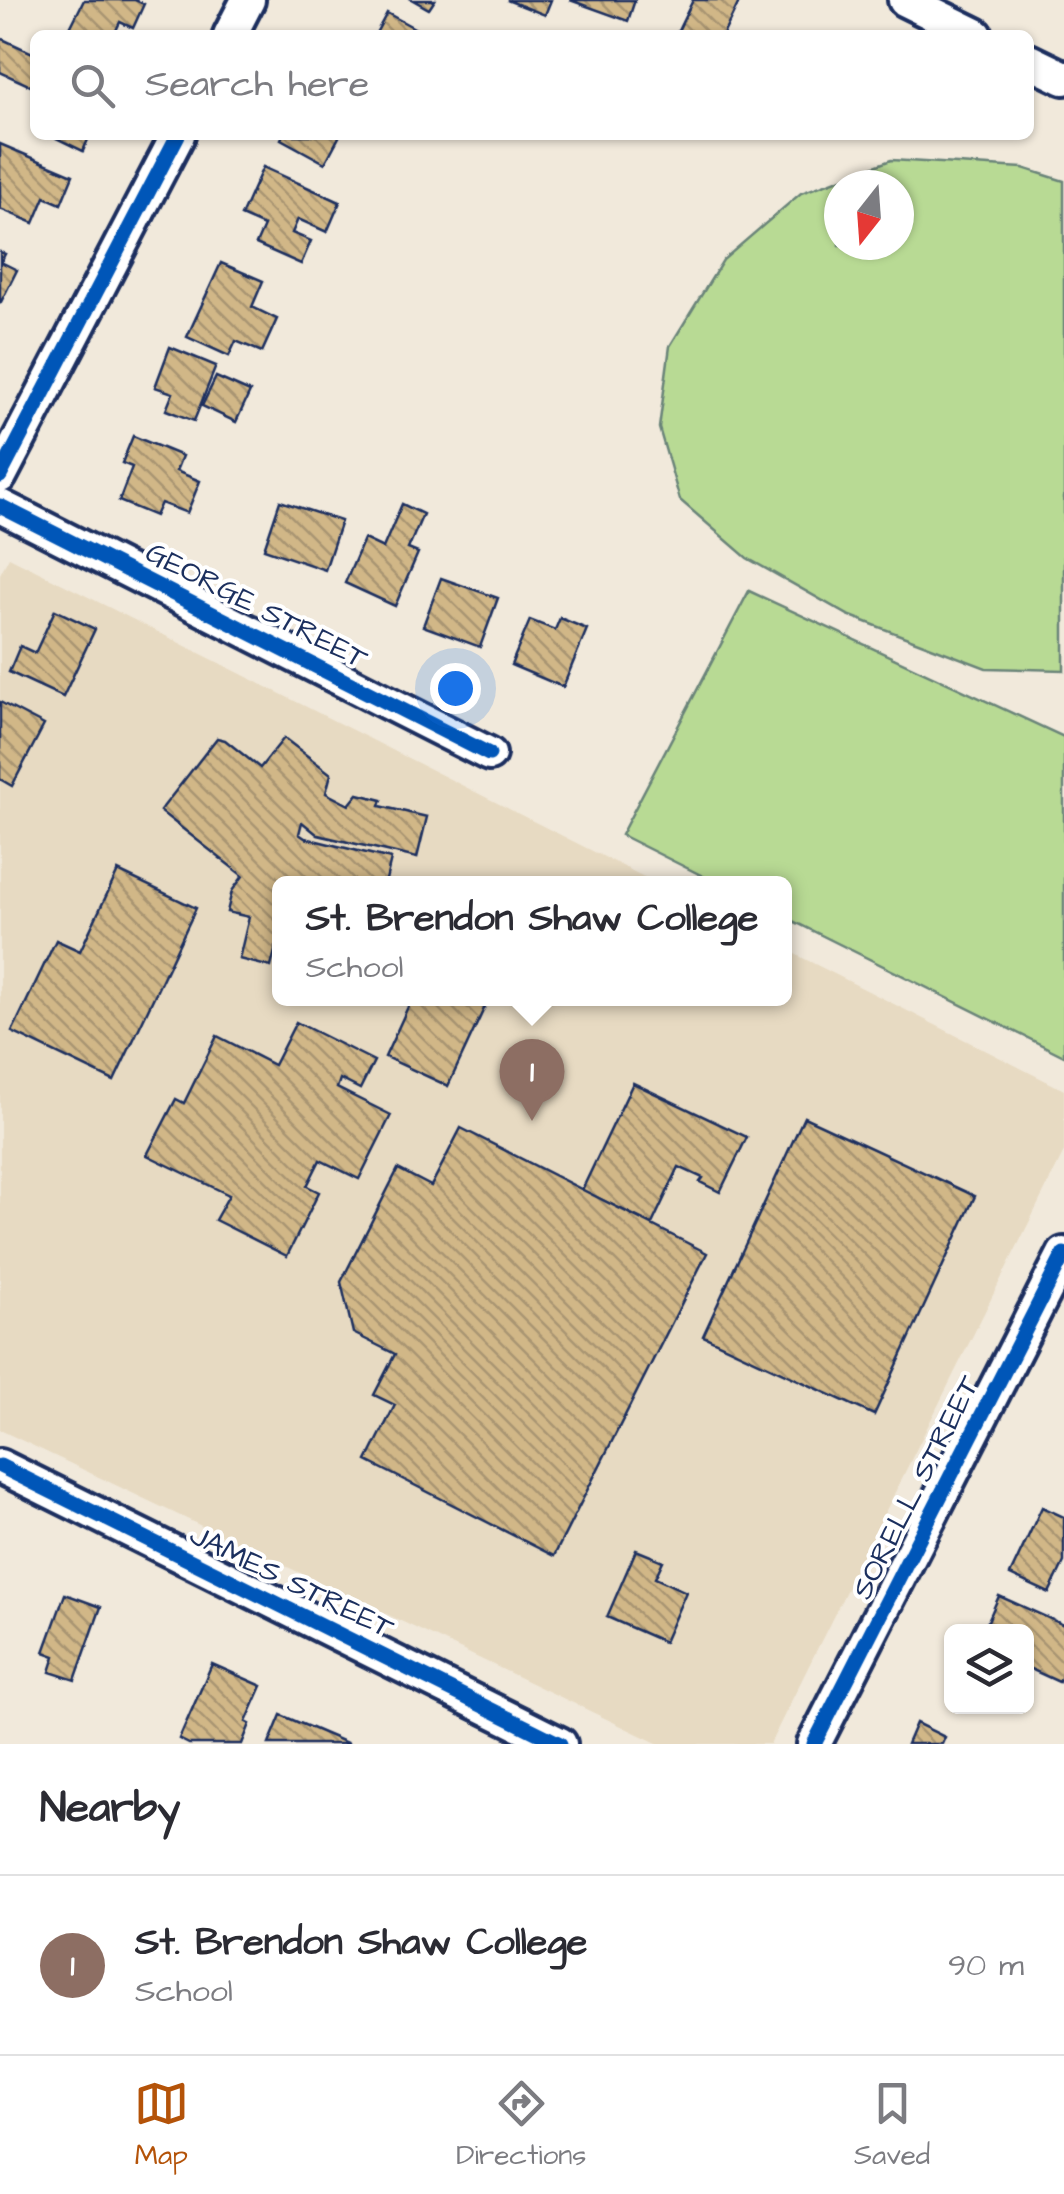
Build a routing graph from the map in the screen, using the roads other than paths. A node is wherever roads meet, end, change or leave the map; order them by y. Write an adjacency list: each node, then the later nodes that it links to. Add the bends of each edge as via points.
1 (248, 0): 3 (street)
2 (904, 0): 4 (street)
3 (233, 30)
4 (966, 30)
5 (1034, 63): 6 (street)
6 (1064, 78)
7 (175, 140): 8 (street)
8 (0, 476)
9 (0, 506): 10 (street, GEORGE STREET)
10 (490, 754)
11 (1064, 1254): 14 (street, SORELL STREET)
12 (0, 1466): 13 (street, JAMES STREET)
13 (560, 1744)
14 (814, 1744)

